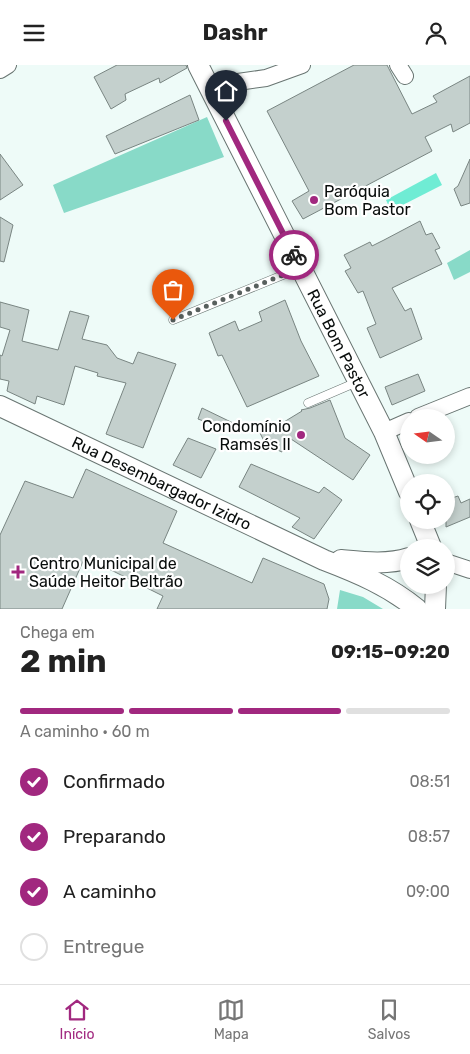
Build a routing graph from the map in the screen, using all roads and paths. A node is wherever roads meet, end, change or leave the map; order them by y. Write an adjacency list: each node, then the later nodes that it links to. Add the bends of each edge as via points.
1 (8, 65): 4 (street)
2 (198, 65): 5 (street, Rua Bom Pastor)
3 (302, 65): 5 (street, via 266,78)
4 (0, 70)
5 (210, 89): 6 (street, Rua Bom Pastor)
6 (300, 268): 7 (lane); 8 (street, Rua Bom Pastor)
7 (173, 320)
8 (359, 381): 10 (lane); 14 (street, Rua Bom Pastor)
9 (470, 396): 12 (street)
10 (308, 403)
11 (0, 406): 16 (street, Rua Desembargador Izidro)
12 (438, 409)
13 (400, 425): 14 (street)
14 (384, 432): 15 (street, Rua Bom Pastor)
15 (402, 474)
16 (324, 559): 17 (street); 21 (street, Rua Desembargador Izidro); 22 (street, Rua Desembargador Izidro, via 378,583)
17 (400, 560)
18 (455, 564): 19 (street)
19 (470, 570)
20 (436, 594): 23 (street)
21 (395, 609)
22 (417, 609)
23 (435, 609)

